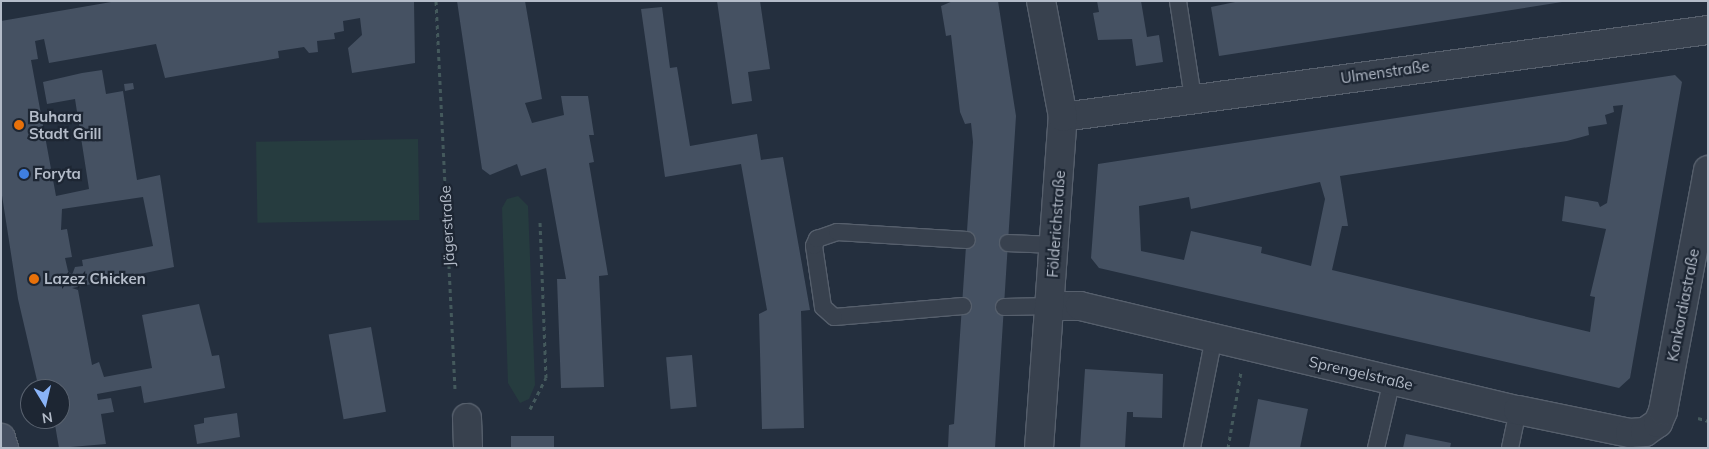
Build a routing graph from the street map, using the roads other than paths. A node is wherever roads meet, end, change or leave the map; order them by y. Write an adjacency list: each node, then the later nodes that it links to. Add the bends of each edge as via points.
1 (1041, 1): 5 (street, Földerichstraße)
2 (1178, 1): 4 (lane)
3 (1708, 30): 4 (street, Ulmenstraße)
4 (1193, 98): 5 (street, Ulmenstraße)
5 (1063, 117): 9 (street, Földerichstraße)
6 (1708, 170): 16 (street, Konkordiastraße)
7 (967, 240): 10 (lane, via 837,232 817,239 814,246 823,307 834,317)
8 (1008, 243): 9 (lane)
9 (1054, 245): 11 (street, Földerichstraße)
10 (963, 306)
11 (1050, 306): 12 (lane); 13 (street, Sprengelstraße, via 1080,306); 21 (street, Földerichstraße)
12 (1004, 307)
13 (1214, 338): 14 (street, Sprengelstraße); 22 (lane)
14 (1392, 380): 15 (street, Sprengelstraße); 23 (lane)
15 (1518, 410): 16 (street, Sprengelstraße, via 1630,433 1645,432 1658,423); 24 (lane)
16 (1663, 411)
17 (467, 418): 20 (street)
18 (1, 438): 19 (street)
19 (4, 448)
20 (468, 448)
21 (1039, 448)
22 (1192, 448)
23 (1376, 448)
24 (1510, 448)

